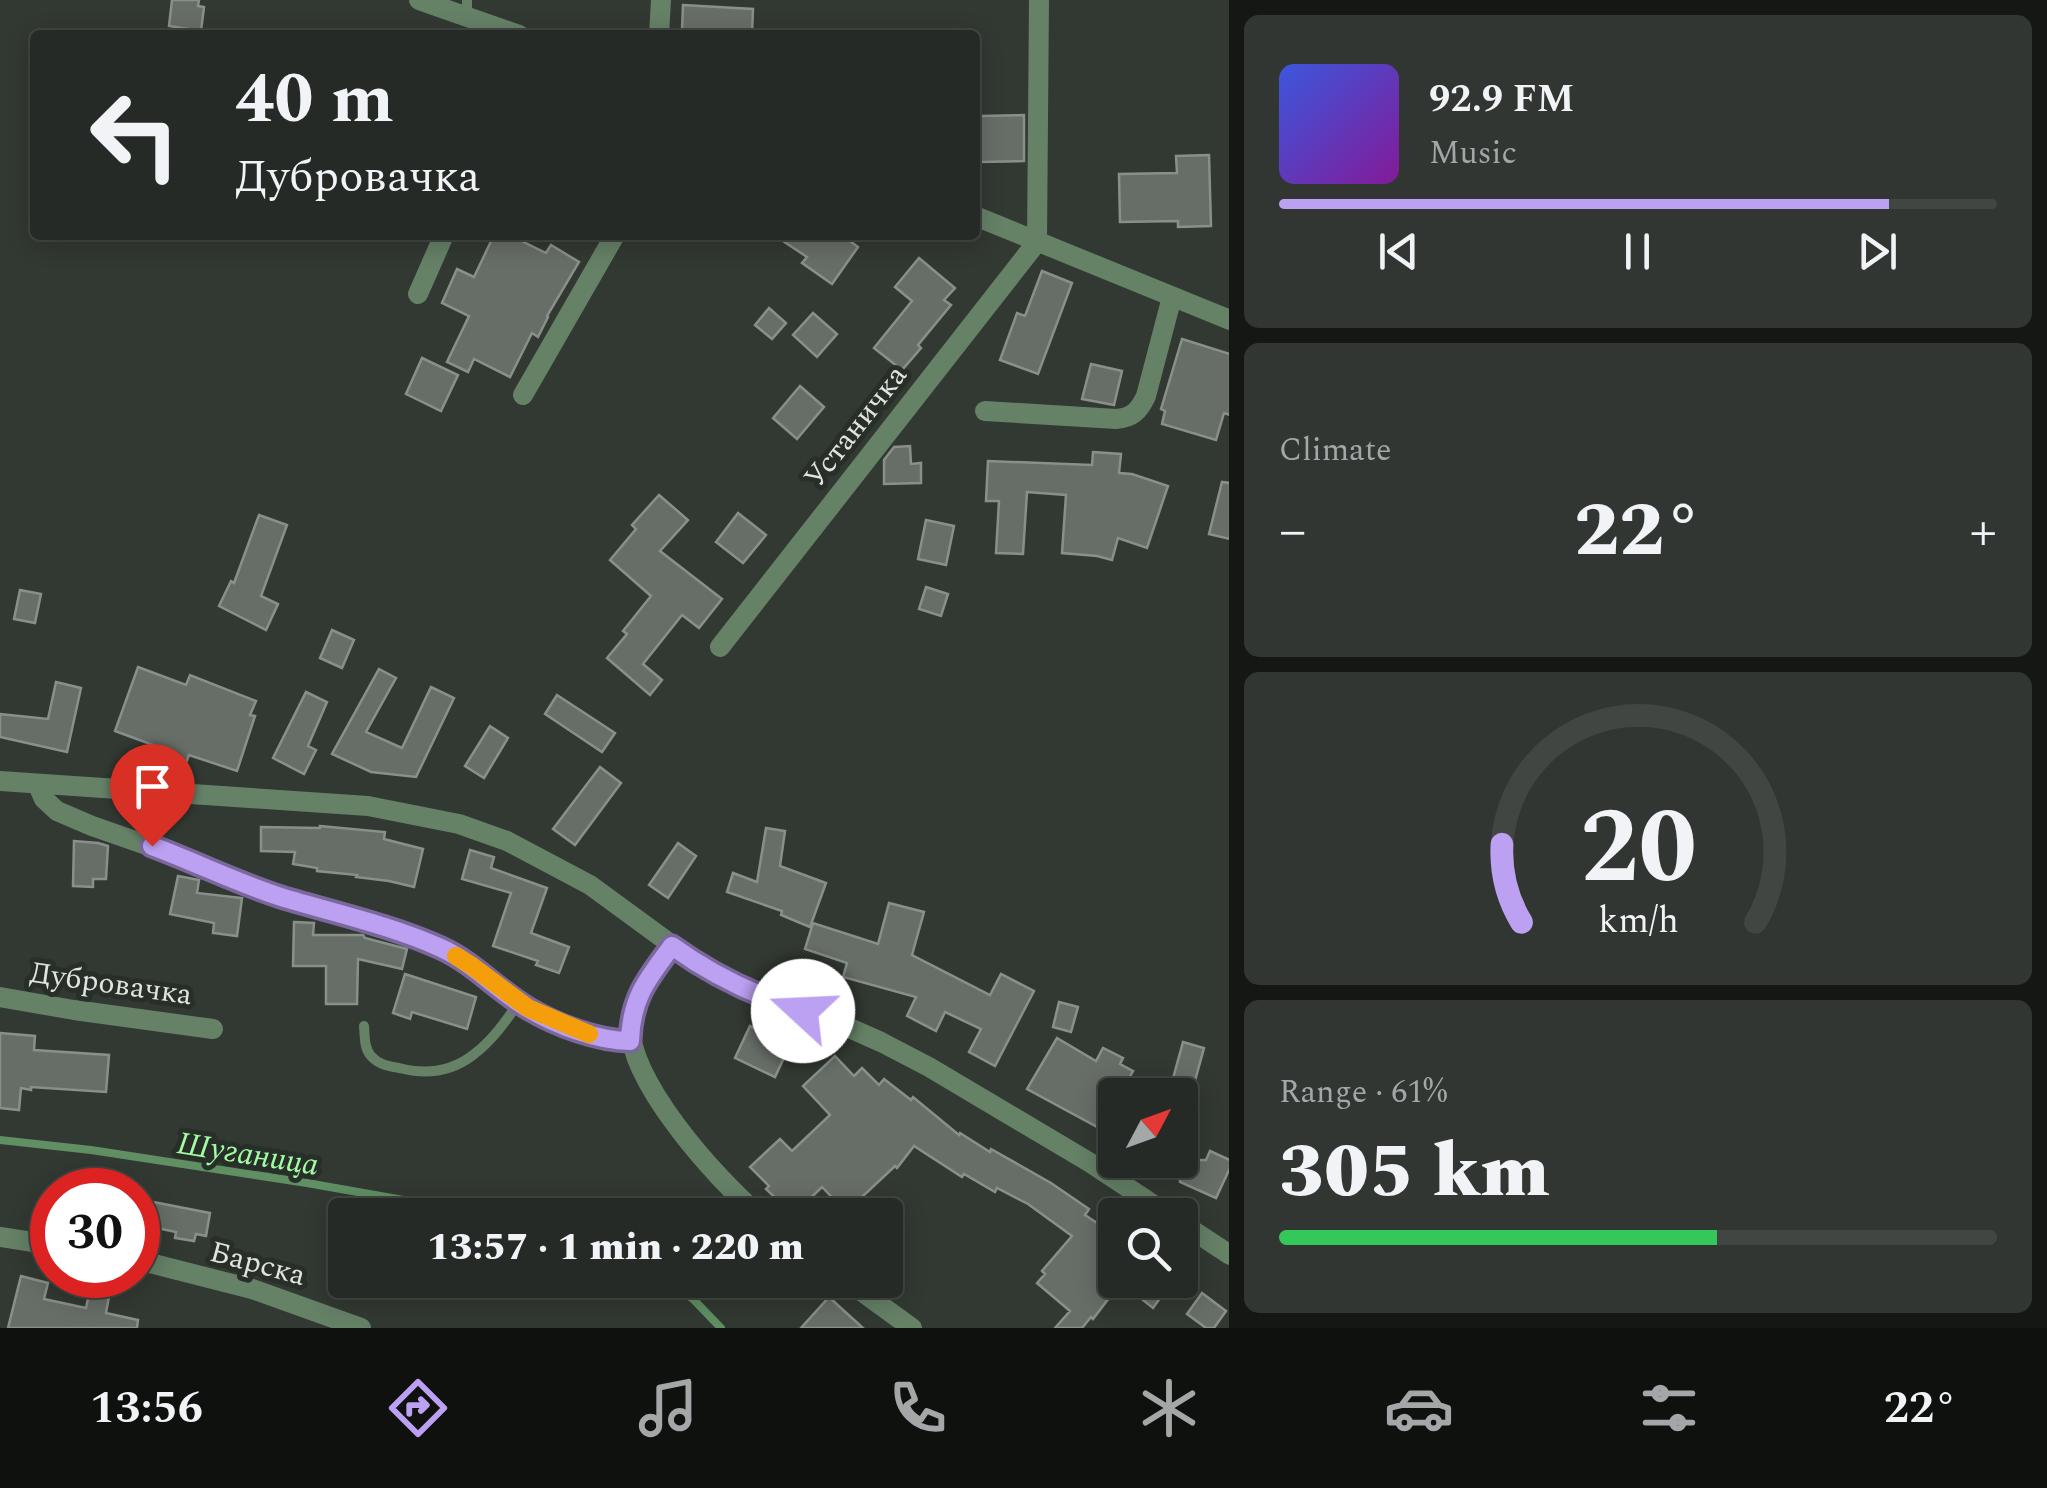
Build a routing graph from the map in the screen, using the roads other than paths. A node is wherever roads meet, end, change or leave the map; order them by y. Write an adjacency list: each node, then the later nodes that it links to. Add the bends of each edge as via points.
1 (419, 0): 4 (street)
2 (660, 0): 6 (street)
3 (1039, 0): 10 (street)
4 (467, 8): 5 (street)
5 (509, 30)
6 (660, 30)
7 (980, 218): 10 (street)
8 (442, 240): 11 (street)
9 (612, 240): 14 (street)
10 (1037, 242): 12 (street); 16 (street, Устаничка)
11 (418, 294)
12 (1172, 297): 13 (street); 15 (street, via 1146,396 1130,417)
13 (1229, 320)
14 (523, 395)
15 (985, 411)
16 (720, 647)
17 (0, 781): 18 (street)
18 (38, 784): 19 (street, via 368,806 459,824 590,885); 21 (street, via 57,811 92,826 445,950)
19 (672, 946): 24 (street, via 636,999); 26 (street, via 772,1002 834,1021 928,1066)
20 (0, 997): 23 (street, Дубровачка)
21 (519, 1002): 22 (lane, via 474,1055 440,1071 381,1064 366,1047); 24 (street, via 596,1036)
22 (364, 1026)
23 (212, 1028)
24 (630, 1041): 25 (street, via 666,1110)
25 (739, 1198)
26 (1143, 1198)
27 (1198, 1234): 30 (street)
28 (0, 1237): 29 (street)
29 (30, 1241)
30 (1229, 1254)
31 (160, 1266): 33 (street, Барска, via 295,1302)
32 (871, 1298): 34 (street)
33 (361, 1328)
34 (912, 1328)

